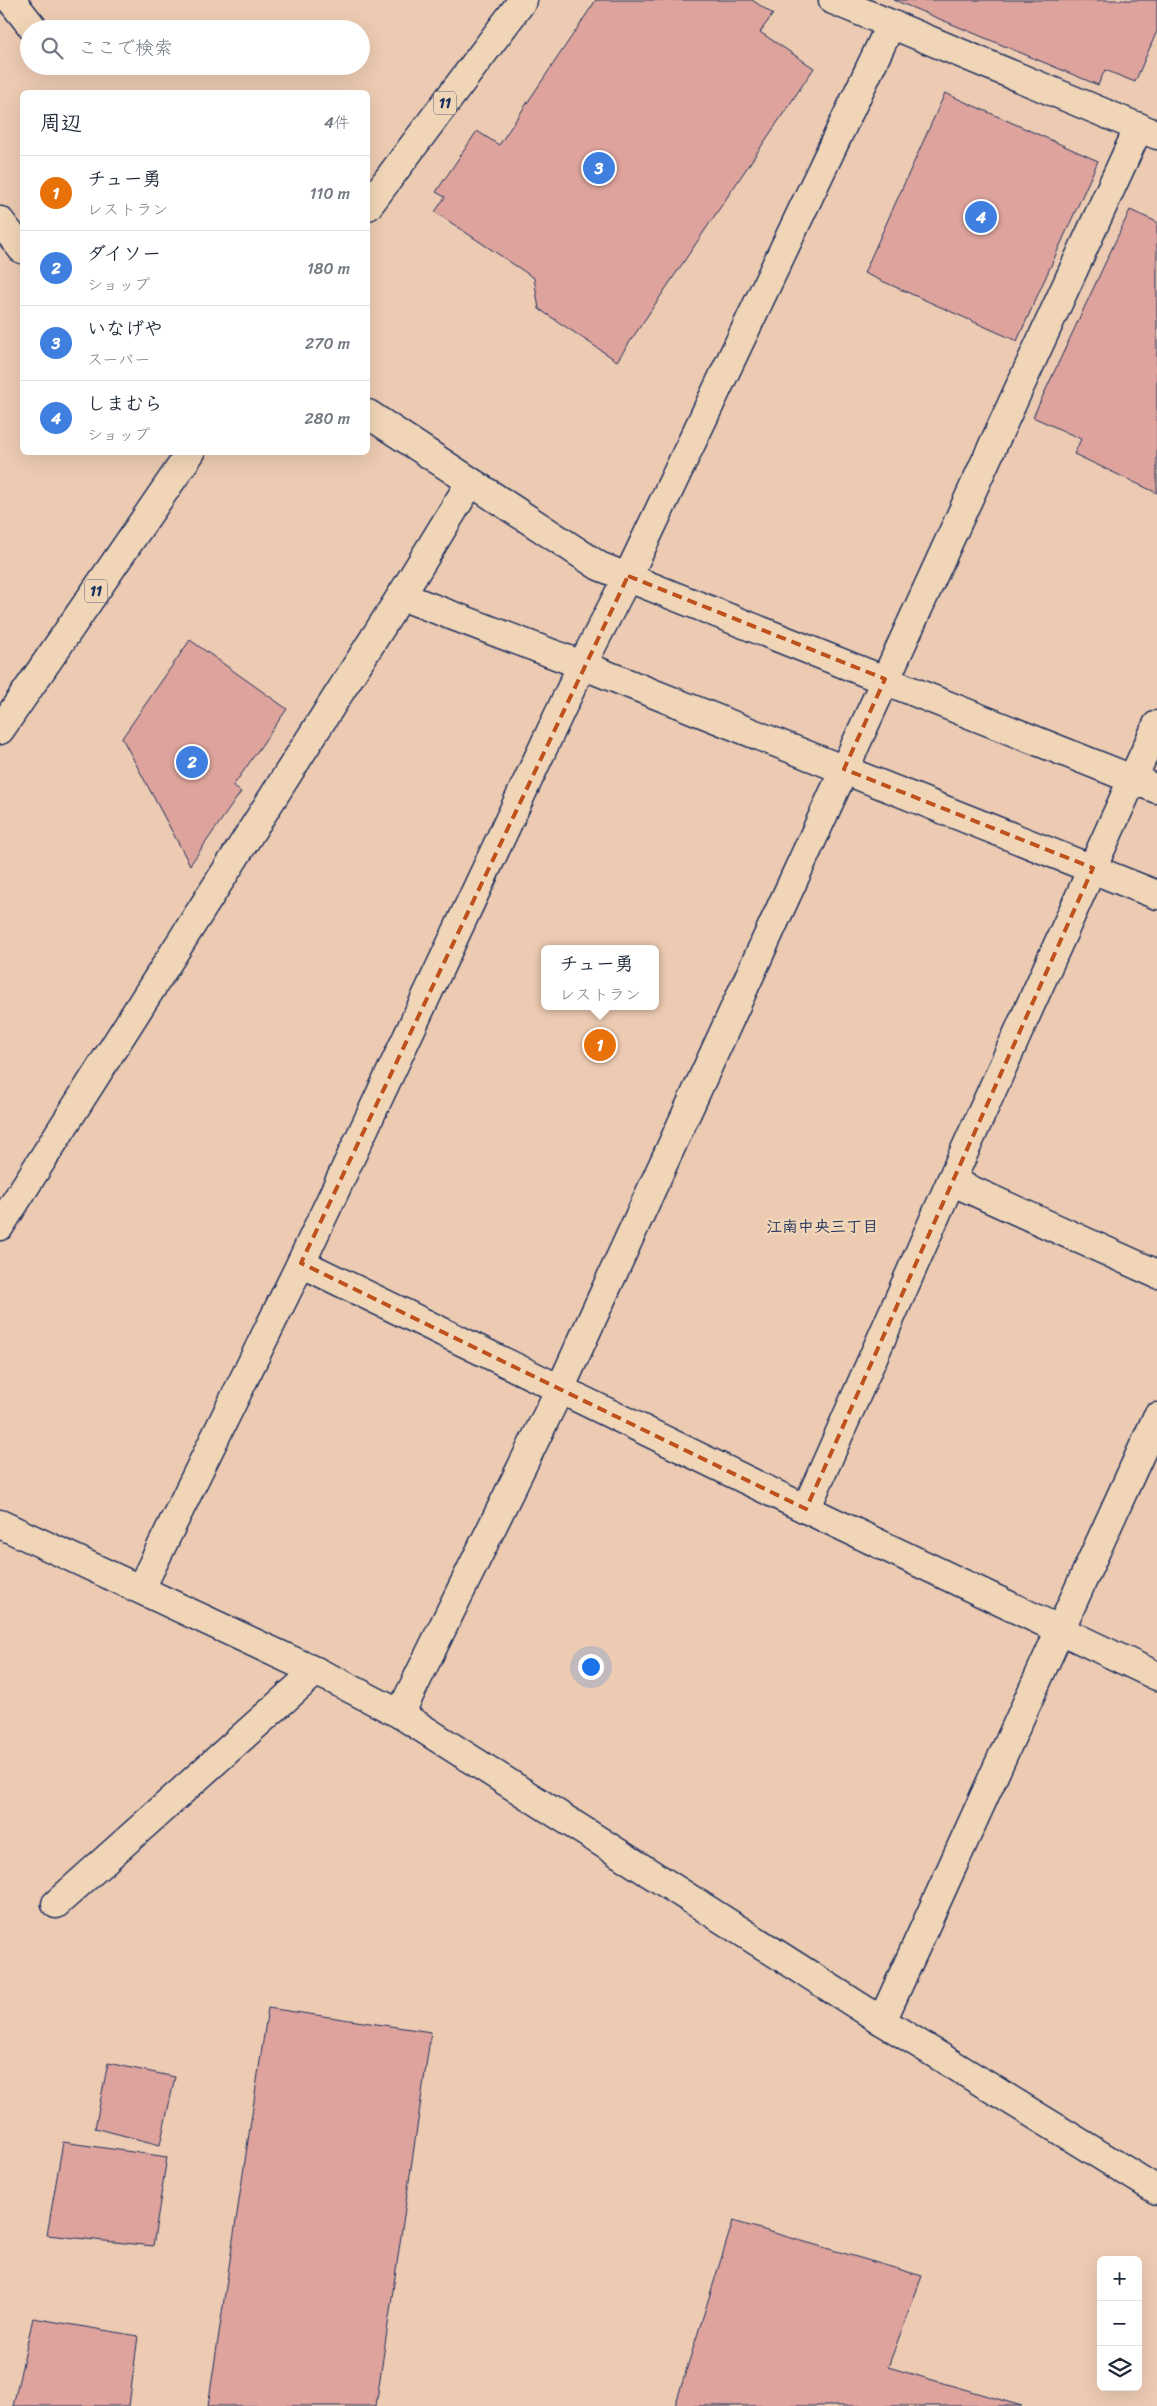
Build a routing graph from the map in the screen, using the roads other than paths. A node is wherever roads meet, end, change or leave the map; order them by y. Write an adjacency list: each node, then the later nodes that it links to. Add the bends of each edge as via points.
1 (11, 0): 4 (street)
2 (523, 0): 7 (street, 11)
3 (833, 0): 5 (street)
4 (27, 20)
5 (891, 24): 6 (street); 13 (street)
6 (1148, 131): 16 (street)
7 (370, 203)
8 (0, 221): 9 (street)
9 (20, 246)
10 (370, 415): 12 (street)
11 (190, 455): 18 (street, 11)
12 (470, 483): 13 (street, via 599,566); 14 (street)
13 (628, 576): 15 (street); 16 (street)
14 (401, 596): 15 (street); 24 (street)
15 (582, 665): 19 (street); 25 (street)
16 (885, 679): 19 (street); 20 (street)
17 (1157, 726): 20 (street)
18 (0, 730)
19 (844, 769): 21 (street); 27 (street)
20 (1145, 784): 21 (street)
21 (1093, 868): 22 (street); 23 (street)
22 (1157, 895)
23 (951, 1181): 26 (street); 29 (street)
24 (0, 1226)
25 (301, 1263): 27 (street); 31 (street)
26 (1157, 1274)
27 (560, 1389): 29 (street); 35 (street)
28 (1157, 1417): 32 (street)
29 (806, 1509): 32 (street)
30 (0, 1524): 31 (street)
31 (141, 1588): 33 (street)
32 (1062, 1629): 34 (street); 37 (street)
33 (316, 1671): 35 (street); 36 (street)
34 (1157, 1676)
35 (400, 1714): 37 (street)
36 (56, 1904)
37 (882, 2022): 38 (street)
38 (1157, 2190)

